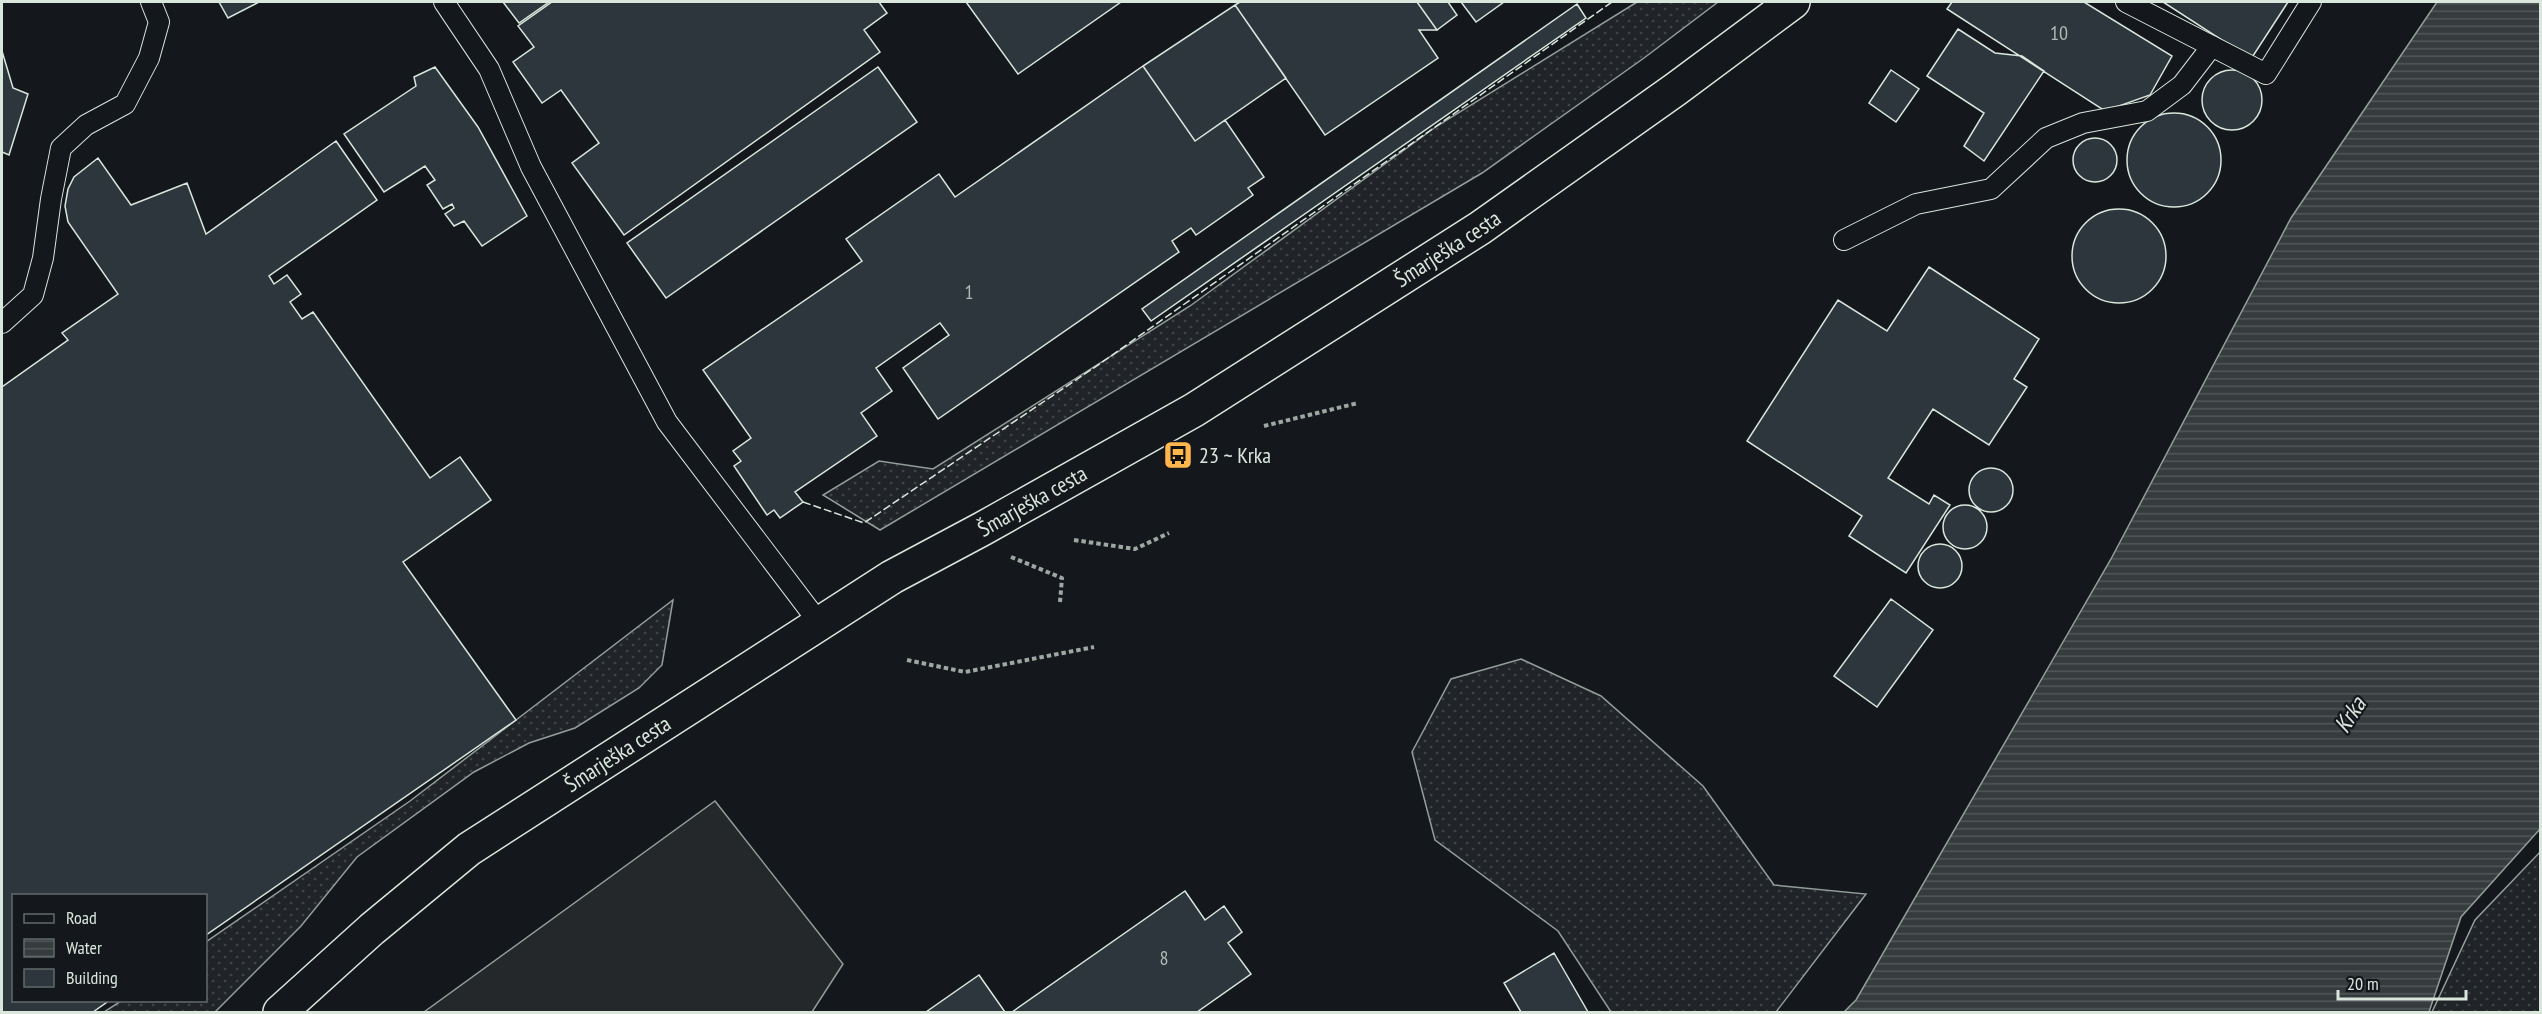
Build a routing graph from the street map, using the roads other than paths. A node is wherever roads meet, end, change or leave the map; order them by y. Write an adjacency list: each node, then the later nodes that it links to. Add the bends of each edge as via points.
1 (151, 2): 8 (lane, via 159,22 149,58 126,104 86,125 61,148 33,295)
2 (444, 2): 9 (lane, via 489,69 531,167 667,422)
3 (1793, 2): 9 (street, Šmarješka cesta, via 1480,228 1194,410 892,577)
4 (2126, 2): 6 (lane)
5 (2311, 2): 6 (lane, via 2266,74)
6 (2212, 46): 7 (lane, via 2182,85 2147,111 2083,123 2046,138 1991,189 1916,204)
7 (1844, 240)
8 (2, 323)
9 (820, 624): 10 (street, Šmarješka cesta, via 469,849 372,928)
10 (280, 1012)

